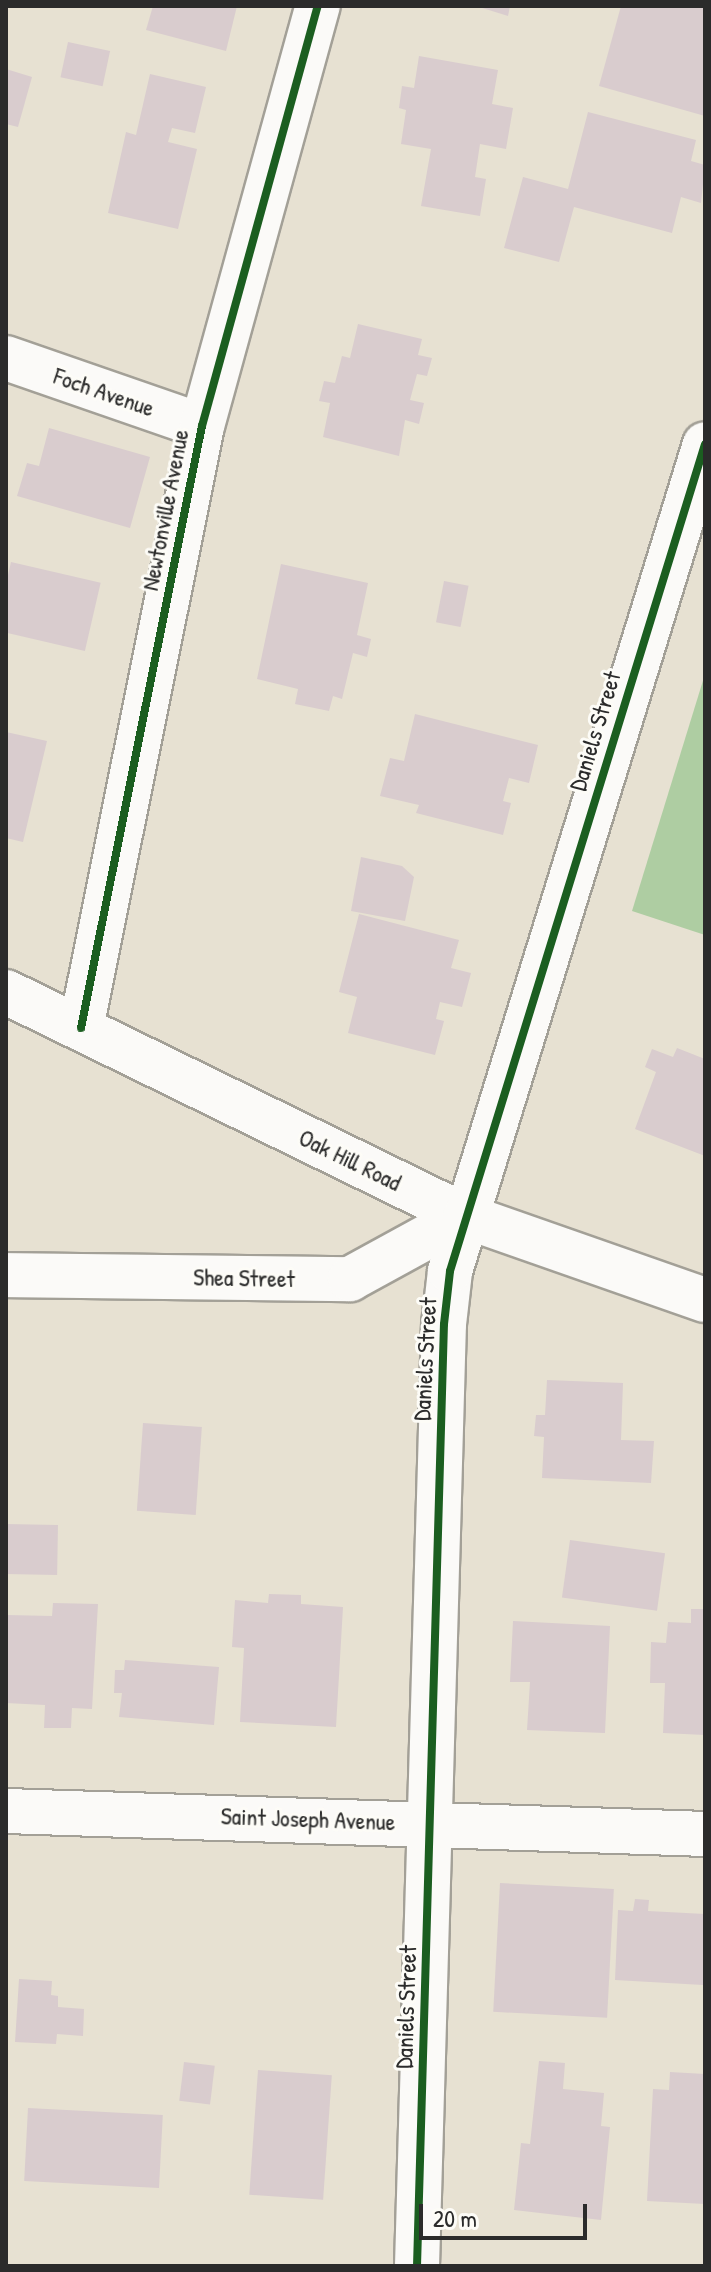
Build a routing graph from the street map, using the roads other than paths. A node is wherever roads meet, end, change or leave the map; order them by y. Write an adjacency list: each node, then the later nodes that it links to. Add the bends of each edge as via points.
1 (318, 6): 3 (street, Newtonville Avenue)
2 (6, 358): 3 (street, Foch Avenue)
3 (202, 426): 6 (street, Newtonville Avenue)
4 (705, 444): 7 (street, Daniels Street)
5 (6, 992): 6 (street, Oak Hill Road)
6 (81, 1028): 7 (street, Oak Hill Road)
7 (465, 1216): 8 (street, Shea Street, via 350,1279); 9 (street, Oak Hill Road); 11 (street, Daniels Street, via 450,1271 444,1324)
8 (6, 1275)
9 (705, 1300)
10 (6, 1811): 11 (street, Saint Joseph Avenue)
11 (432, 1822): 12 (street, Saint Joseph Avenue); 13 (street, Daniels Street)
12 (705, 1834)
13 (417, 2266)

